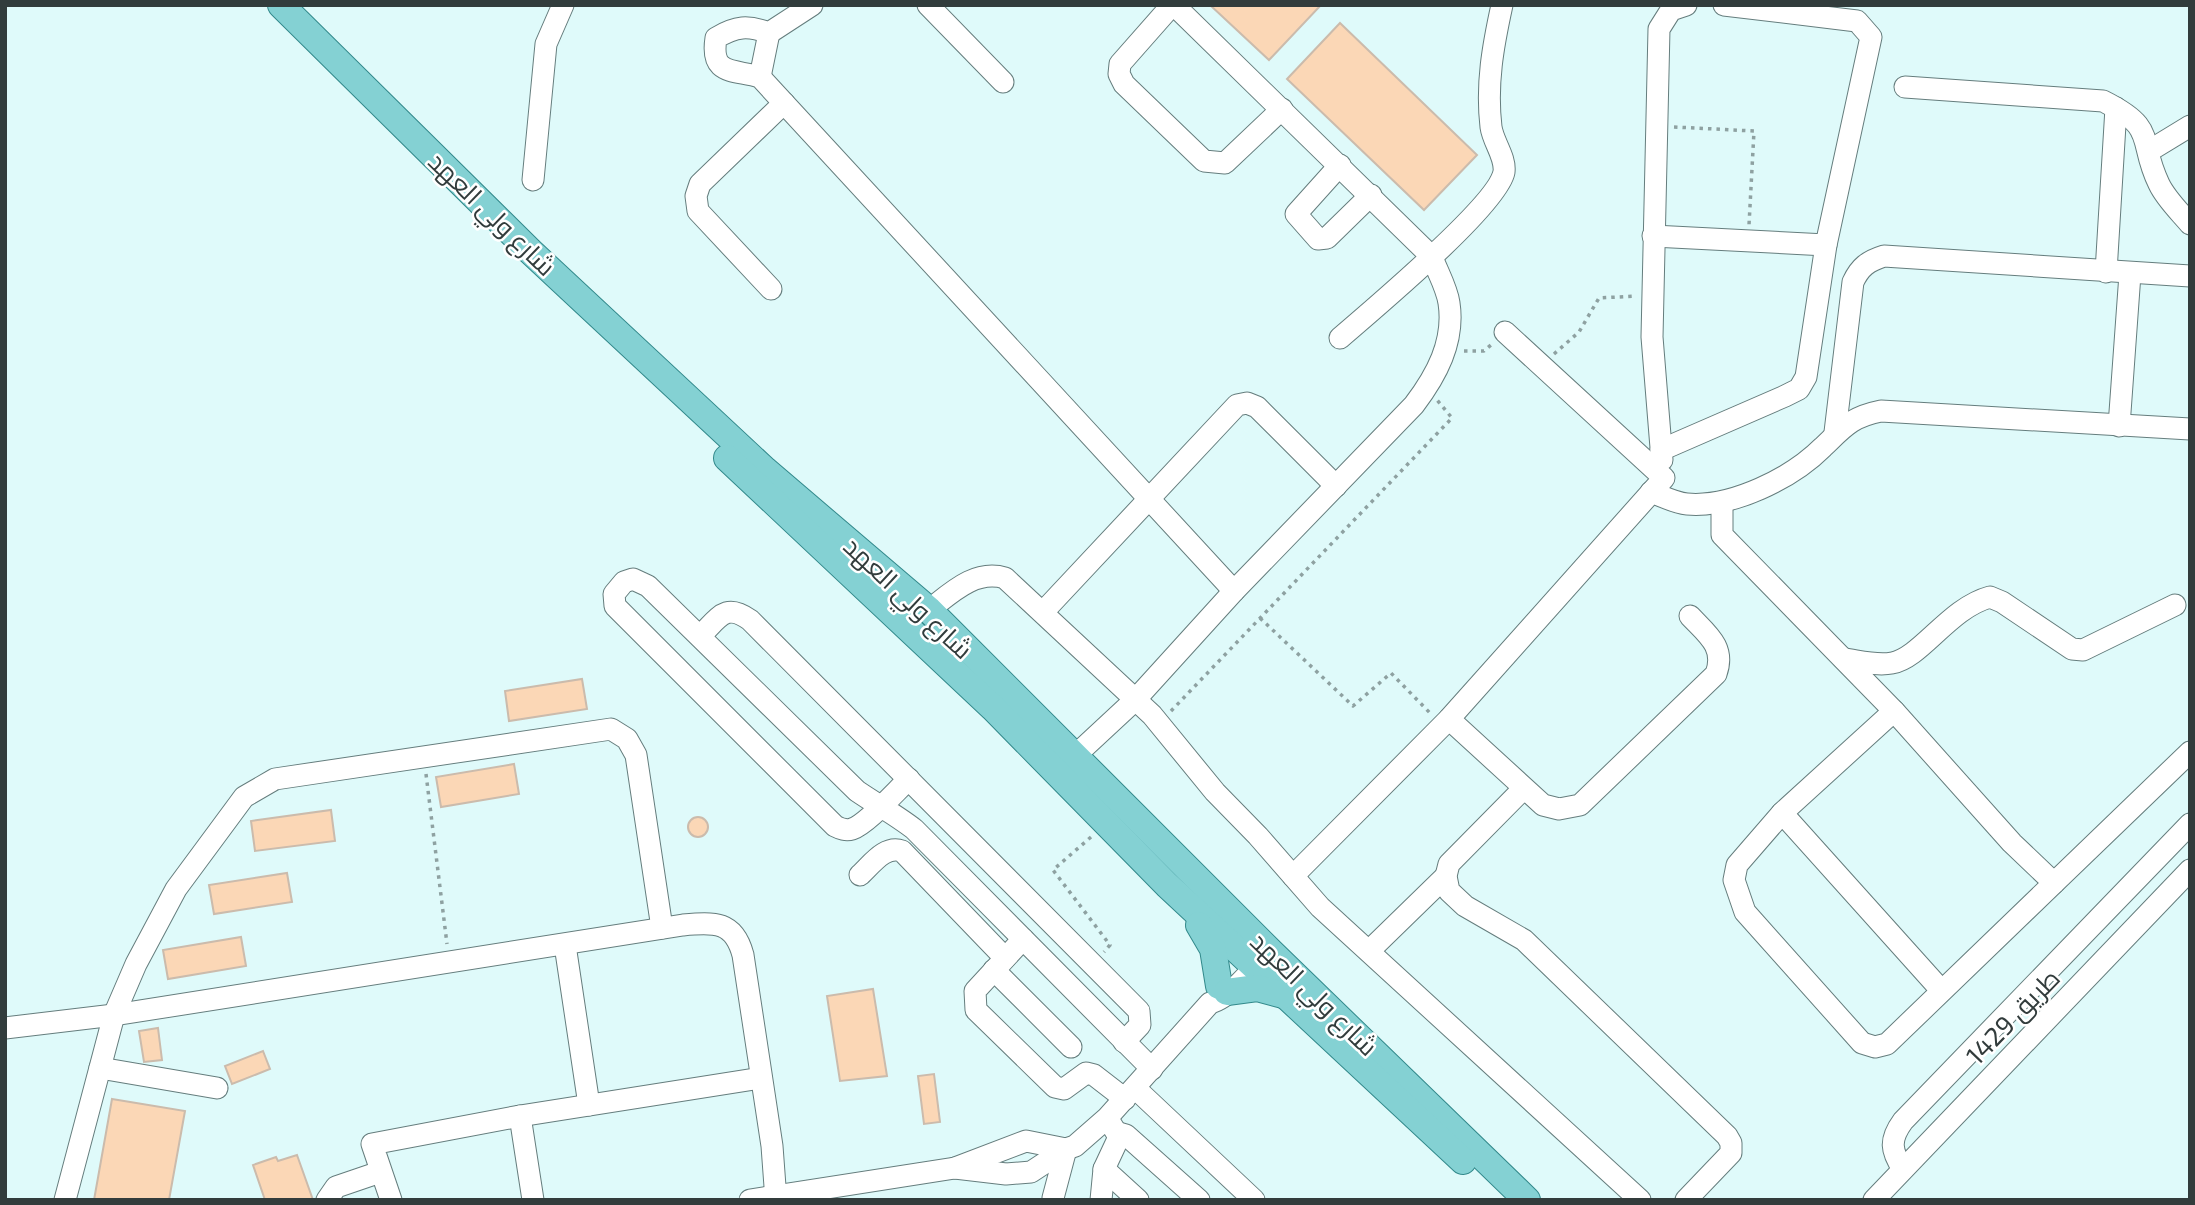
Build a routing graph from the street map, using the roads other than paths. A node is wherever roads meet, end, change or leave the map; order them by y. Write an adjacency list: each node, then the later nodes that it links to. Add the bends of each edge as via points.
1 (266, 5): 51 (main road, شارع ولي العهد, via 758,488 993,708)
2 (281, 5): 42 (main road, شارع ولي العهد, via 530,251 765,470)
3 (563, 5): 20 (street, via 546,44)
4 (812, 5): 10 (street)
5 (929, 5): 12 (street)
6 (1173, 5): 16 (street); 16 (street, via 1120,64 1119,74 1204,162 1225,163)
7 (1502, 5): 25 (street, via 1489,65 1492,130 1504,170 1500,187)
8 (1686, 5): 23 (street, via 1671,10 1659,29)
9 (1724, 5): 24 (street, via 1857,21 1871,37)
10 (769, 33): 11 (street); 11 (street, via 745,26 716,38 713,53 718,64 731,73)
11 (760, 77): 14 (street)
12 (1003, 82)
13 (1905, 87): 15 (street, via 2088,99)
14 (784, 103): 29 (street, via 699,184 696,196 698,211); 38 (street)
15 (2116, 108): 18 (street, via 2143,130); 26 (street)
16 (1282, 109): 19 (street)
17 (2190, 126): 18 (street)
18 (2148, 151): 22 (street, via 2159,184)
19 (1340, 165): 21 (street); 21 (street, via 1296,214 1318,239 1327,238)
20 (533, 180)
21 (1371, 195): 25 (street)
22 (2190, 224)
23 (1653, 236): 24 (street); 35 (street)
24 (1826, 245): 35 (street, via 1806,377 1799,389)
25 (1432, 257): 31 (street); 37 (street, via 1449,303 1445,351 1435,377)
26 (2106, 272): 27 (street); 34 (street, via 1884,256 1873,259 1853,282)
27 (2130, 274): 28 (street); 32 (street)
28 (2190, 276)
29 (771, 289)
30 (1505, 332): 36 (street)
31 (1340, 338)
32 (2119, 426): 33 (street); 34 (street, via 1881,411 1864,414)
33 (2190, 429)
34 (1835, 432): 39 (street, via 1789,473)
35 (1661, 450): 36 (street)
36 (1657, 485): 39 (street, via 1686,504); 49 (street)
37 (1336, 486): 38 (street, via 1257,407 1247,403 1237,405); 40 (street)
38 (1150, 500): 40 (street); 43 (street)
39 (1722, 502): 46 (street, via 1722,535)
40 (1234, 591): 47 (street)
41 (2175, 605): 46 (street, via 2083,650 2072,649 1990,597 1962,608 1904,659 1882,664)
42 (929, 610): 43 (street, via 960,586 992,574 1005,578); 51 (main road, شارع ولي العهد)
43 (1043, 612): 47 (street)
44 (1690, 616): 53 (street, via 1716,642 1720,654 1716,674 1588,800 1559,808 1542,804)
45 (700, 636): 52 (street, via 726,612 741,614); 54 (street, via 857,791); 54 (street, via 640,580 624,582 614,594 615,606 835,825 852,829)
46 (1844, 659): 48 (street)
47 (1135, 699): 51 (street); 59 (street)
48 (1894, 711): 55 (street); 61 (street)
49 (1446, 722): 53 (street); 59 (street)
50 (2190, 752): 61 (street)
51 (1065, 765): 62 (main road, شارع ولي العهد, via 1106,824); 67 (main road, شارع ولي العهد)
52 (909, 779): 54 (street); 74 (street, via 1139,1011 1140,1025)
53 (1522, 789): 60 (street, via 1449,864)
54 (879, 806): 64 (street, via 914,829)
55 (1782, 813): 69 (street); 69 (street, via 1737,865 1738,895 1745,912 1862,1043 1887,1044)
56 (2190, 824): 87 (street, via 1903,1121 1892,1141 1893,1154)
57 (2190, 870): 87 (street, طريق 1429)
58 (860, 875): 68 (street, via 887,850 902,851)
59 (1293, 876): 66 (street)
60 (1446, 876): 66 (street); 103 (street, via 1449,891 1465,906 1524,940 1727,1136 1731,1153)
61 (2054, 883): 69 (street)
62 (1185, 902): 67 (main road, شارع ولي العهد); 70 (main road, via 1213,949)
63 (662, 929): 65 (street); 72 (street, via 636,755 620,732 582,731 424,755 275,779 244,797 176,889); 78 (street, via 704,923 734,933 743,955)
64 (1023, 939): 68 (street); 74 (street)
65 (565, 945): 72 (street); 81 (street)
66 (1369, 951): 102 (street)
67 (1259, 955): 70 (street); 71 (main road, شارع ولي العهد); 101 (main road, شارع ولي العهد)
68 (999, 964): 75 (street); 80 (street, via 975,991 976,1010 1055,1087 1064,1089 1086,1073)
69 (1941, 990)
70 (1219, 994): 71 (main road, via 1257,988); 77 (street)
71 (1286, 996): 100 (main road, شارع ولي العهد)
72 (114, 1015): 73 (street); 76 (street)
73 (5, 1028)
74 (1124, 1042): 77 (street)
75 (1071, 1047)
76 (100, 1068): 79 (street); 91 (street)
77 (1152, 1069): 80 (street)
78 (761, 1078): 81 (street); 89 (street)
79 (217, 1088)
80 (1130, 1093): 83 (street); 99 (street)
81 (589, 1105): 82 (street)
82 (520, 1116): 88 (street, via 372,1144); 94 (street)
83 (1113, 1126): 84 (street); 86 (street); 98 (street)
84 (1066, 1149): 85 (street, via 1026,1141); 85 (street, via 1031,1172); 90 (street)
85 (955, 1168): 89 (street)
86 (1104, 1169): 96 (street); 97 (street)
87 (1903, 1169): 104 (street, طريق 1429)
88 (380, 1172): 92 (street, via 336,1187); 93 (street)
89 (777, 1198): 95 (street)
90 (1053, 1198)
91 (65, 1200)
92 (327, 1200)
93 (391, 1200)
94 (533, 1200)
95 (750, 1200)
96 (1101, 1200)
97 (1138, 1200)
98 (1199, 1200)
99 (1254, 1200)
100 (1505, 1200)
101 (1527, 1200)
102 (1640, 1200)
103 (1686, 1200)
104 (1874, 1200)

